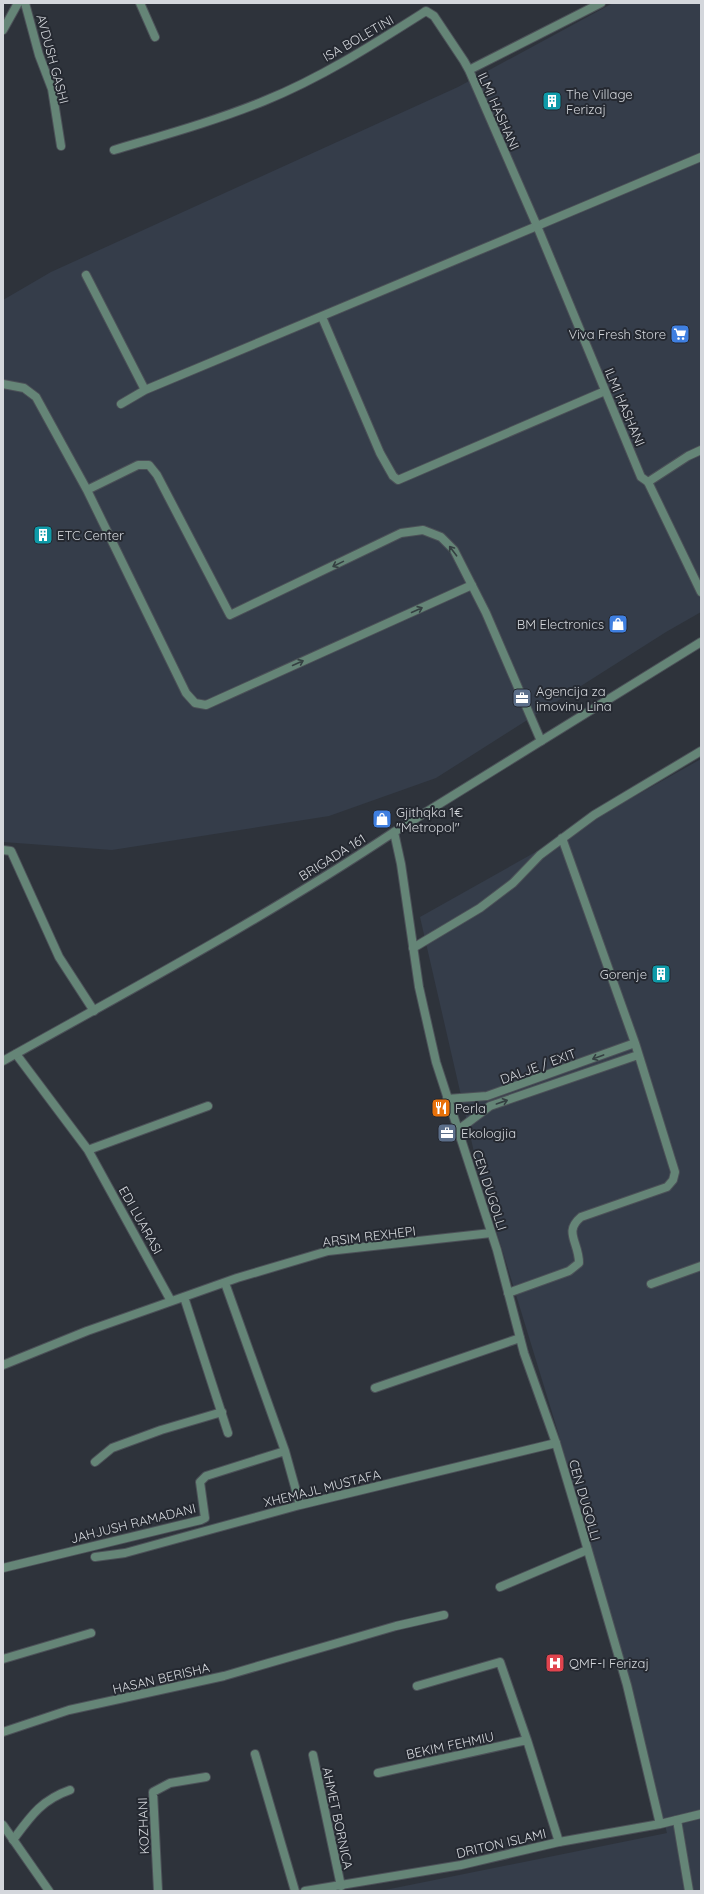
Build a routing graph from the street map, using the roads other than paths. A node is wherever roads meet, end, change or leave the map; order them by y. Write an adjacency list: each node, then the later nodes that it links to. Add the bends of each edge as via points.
1 (18, 3): 5 (street)
2 (25, 3): 8 (street, AVDUSH GASHI, via 39,55 52,89)
3 (140, 3): 6 (street)
4 (601, 3): 7 (street)
5 (3, 30)
6 (155, 37)
7 (469, 70): 9 (street, ISA BOLETINI, via 434,16 426,11 347,60 265,100 207,122); 11 (street, ILMI HASHANI)
8 (61, 146)
9 (114, 150)
10 (701, 157): 11 (street)
11 (537, 226): 13 (street); 16 (street, ILMI HASHANI)
12 (86, 276): 15 (street)
13 (322, 317): 15 (street); 16 (street, via 380,453 398,480)
14 (3, 384): 20 (street, via 24,388 36,398)
15 (145, 390): 17 (street)
16 (605, 391): 19 (street, ILMI HASHANI, via 642,477)
17 (121, 404)
18 (701, 450): 19 (street)
19 (648, 482): 22 (street, ILMI HASHANI)
20 (87, 490): 21 (street, one-way to 20, via 454,550 441,537 423,530 401,533 230,616 157,475 149,465 138,466); 21 (street, one-way to 21, via 186,693 195,704 206,705)
21 (472, 584): 24 (street)
22 (701, 592)
23 (701, 642): 24 (street, BRIGADA 161)
24 (540, 741): 26 (street, BRIGADA 161)
25 (701, 752): 27 (street)
26 (394, 832): 29 (street, CEN DUGOLLI); 30 (street, BRIGADA 161, via 243,925)
27 (562, 838): 29 (street, via 540,855 513,883 480,908); 31 (street)
28 (3, 850): 30 (street, via 11,851 59,957)
29 (413, 948): 35 (street, CEN DUGOLLI, via 419,987)
30 (94, 1011): 32 (street, BRIGADA 161)
31 (635, 1043): 33 (street); 35 (street, DALJE / EXIT, one-way to 35, via 487,1096)
32 (16, 1054): 34 (street, BRIGADA 161); 38 (street, EDI LUARASI)
33 (638, 1055): 37 (street, one-way to 33, via 490,1106); 43 (street, via 675,1172 673,1180 667,1187 581,1217 571,1230 579,1252 579,1263 569,1271)
34 (3, 1061)
35 (447, 1099): 37 (street, CEN DUGOLLI)
36 (208, 1106): 38 (street)
37 (458, 1130): 39 (street, CEN DUGOLLI)
38 (88, 1150): 45 (street, EDI LUARASI)
39 (491, 1233): 41 (street, ARSIM REXHEPI, via 328,1251); 43 (street, CEN DUGOLLI)
40 (701, 1266): 42 (street)
41 (224, 1283): 44 (street, ARSIM REXHEPI); 52 (street)
42 (651, 1284)
43 (508, 1292): 46 (street, CEN DUGOLLI)
44 (184, 1297): 45 (street, ARSIM REXHEPI); 49 (street)
45 (171, 1302): 47 (street, ARSIM REXHEPI, via 87,1331)
46 (520, 1338): 48 (street); 51 (street, CEN DUGOLLI)
47 (3, 1365)
48 (375, 1388)
49 (222, 1412): 50 (street); 53 (street, via 112,1448)
50 (228, 1433)
51 (556, 1443): 54 (street, XHEMAJL MUSTAFA); 55 (street, CEN DUGOLLI)
52 (285, 1451): 54 (street); 57 (street, JAHJUSH RAMADANI, via 206,1476 200,1482 205,1518 201,1520)
53 (95, 1462)
54 (300, 1505): 56 (street, XHEMAJL MUSTAFA, via 125,1553)
55 (587, 1550): 58 (street, CEN DUGOLLI); 72 (street, CEN DUGOLLI, via 627,1685)
56 (95, 1557)
57 (3, 1568)
58 (500, 1587)
59 (444, 1615): 63 (street, HASAN BERISHA, via 396,1626 224,1676 69,1710)
60 (91, 1633): 61 (street)
61 (3, 1659)
62 (417, 1686): 64 (street, via 500,1662)
63 (3, 1732)
64 (527, 1740): 67 (street, BEKIM FEHMIU); 75 (street)
65 (255, 1754): 79 (street)
66 (313, 1755): 76 (street, AHMET BORNICA)
67 (378, 1773)
68 (206, 1777): 78 (street, KOZHANI, via 170,1783 153,1792)
69 (70, 1790): 74 (street, via 43,1803)
70 (701, 1814): 71 (street, DRITON ISLAMI)
71 (677, 1820): 72 (street, DRITON ISLAMI); 81 (street)
72 (660, 1824): 75 (street, DRITON ISLAMI)
73 (3, 1825): 74 (street)
74 (13, 1840): 77 (street)
75 (559, 1842): 76 (street, DRITON ISLAMI, via 461,1864)
76 (341, 1886): 80 (street, DRITON ISLAMI)
77 (49, 1891)
78 (158, 1891)
79 (294, 1891)
80 (304, 1891)
81 (689, 1891)

